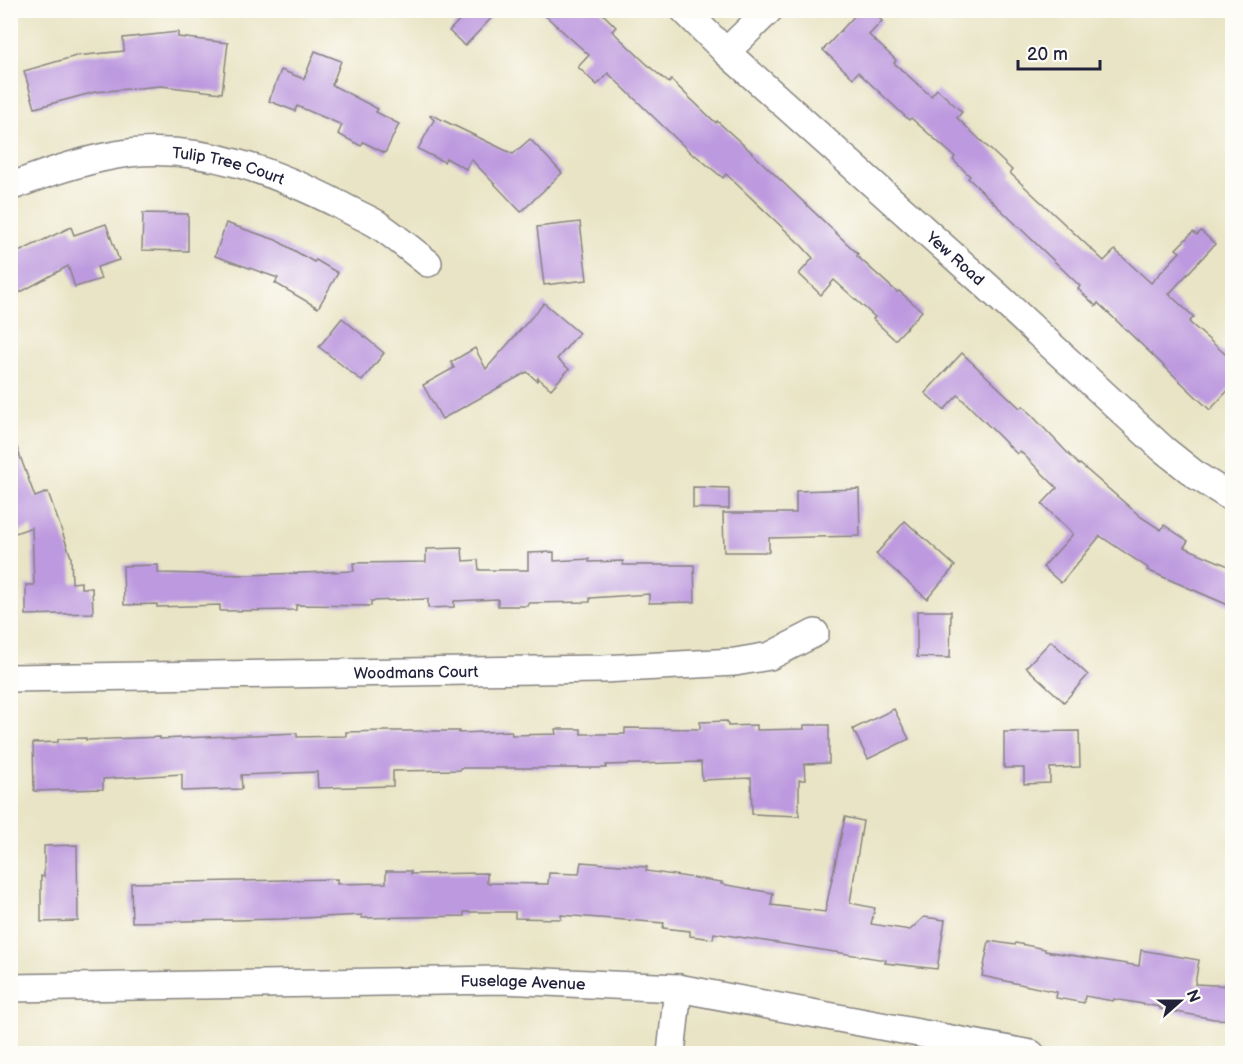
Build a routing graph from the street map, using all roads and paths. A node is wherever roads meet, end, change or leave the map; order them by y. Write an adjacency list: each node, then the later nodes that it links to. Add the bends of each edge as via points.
1 (684, 10): 3 (street, Yew Road)
2 (769, 10): 3 (street)
3 (726, 52): 6 (street, Yew Road, via 1163,449)
4 (10, 187): 5 (street, Tulip Tree Court, via 82,163 129,153 202,155 245,165 305,187 376,224)
5 (428, 263)
6 (1233, 498)
7 (815, 633): 8 (street, Woodmans Court, via 770,656 689,665)
8 (10, 678)
9 (10, 988): 10 (street, Fuselage Avenue, via 501,980)
10 (678, 988): 11 (street); 12 (street, Fuselage Avenue)
11 (671, 1053)
12 (1031, 1053)

